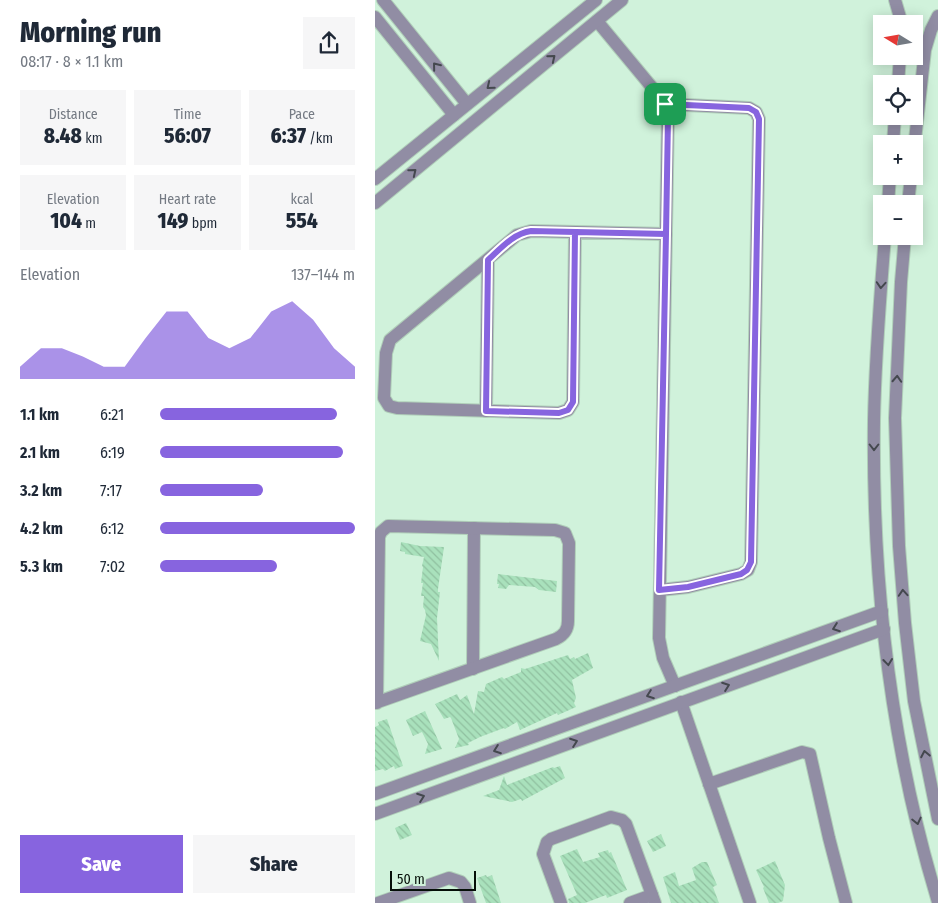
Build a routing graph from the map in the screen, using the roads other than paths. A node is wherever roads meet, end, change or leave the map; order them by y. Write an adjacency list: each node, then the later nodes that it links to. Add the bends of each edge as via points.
1 (596, 0): 9 (street)
2 (622, 0): 8 (street)
3 (895, 0): 5 (street)
4 (390, 3): 11 (street, one-way to 4)
5 (899, 15)
6 (938, 16): 14 (street, via 925,50)
7 (375, 17): 13 (street)
8 (597, 21): 10 (street, one-way to 8); 12 (street)
9 (523, 59): 10 (street); 11 (street, one-way to 11)
10 (535, 72): 16 (street, one-way to 10)
11 (467, 104): 13 (street)
12 (665, 104): 18 (street, via 668,118); 26 (street, via 749,108 759,119 751,562 741,574 688,587)
13 (454, 115): 15 (street)
14 (916, 135)
15 (375, 179)
16 (375, 203)
17 (575, 232): 18 (street); 21 (street, via 525,232); 22 (street, via 571,407 564,412)
18 (666, 234): 26 (street)
19 (884, 245): 25 (street, one-way to 25, via 874,420)
20 (904, 245): 24 (street, one-way to 20, via 895,418)
21 (488, 260): 22 (street); 22 (street, via 391,340 386,348 384,398 389,406 397,408)
22 (486, 411)
23 (474, 528): 29 (street); 29 (street, via 565,533 569,543 569,614 568,627 561,637); 32 (street, via 388,526 381,532)
24 (899, 542): 25 (street); 38 (street, one-way to 24, via 914,701)
25 (877, 544): 27 (street)
26 (659, 590): 30 (street, via 659,645)
27 (882, 611): 28 (street); 30 (street, one-way to 30)
28 (884, 629): 31 (street, one-way to 28); 40 (street, one-way to 40, via 905,763)
29 (473, 669): 32 (street)
30 (675, 686): 33 (street, one-way to 33)
31 (681, 702): 34 (street); 35 (street)
32 (376, 703)
33 (596, 714): 34 (street); 36 (street, one-way to 36)
34 (603, 731): 37 (street, one-way to 34)
35 (709, 784): 45 (street); 46 (street, via 802,752 810,754)
36 (375, 794): 37 (street)
37 (378, 813)
38 (938, 819)
39 (653, 899): 43 (street, via 626,824 611,817 547,842 543,854); 44 (street)
40 (938, 902)
41 (378, 903): 42 (street, via 449,878 461,882)
42 (471, 903)
43 (561, 903)
44 (630, 903)
45 (750, 903)
46 (846, 903)

